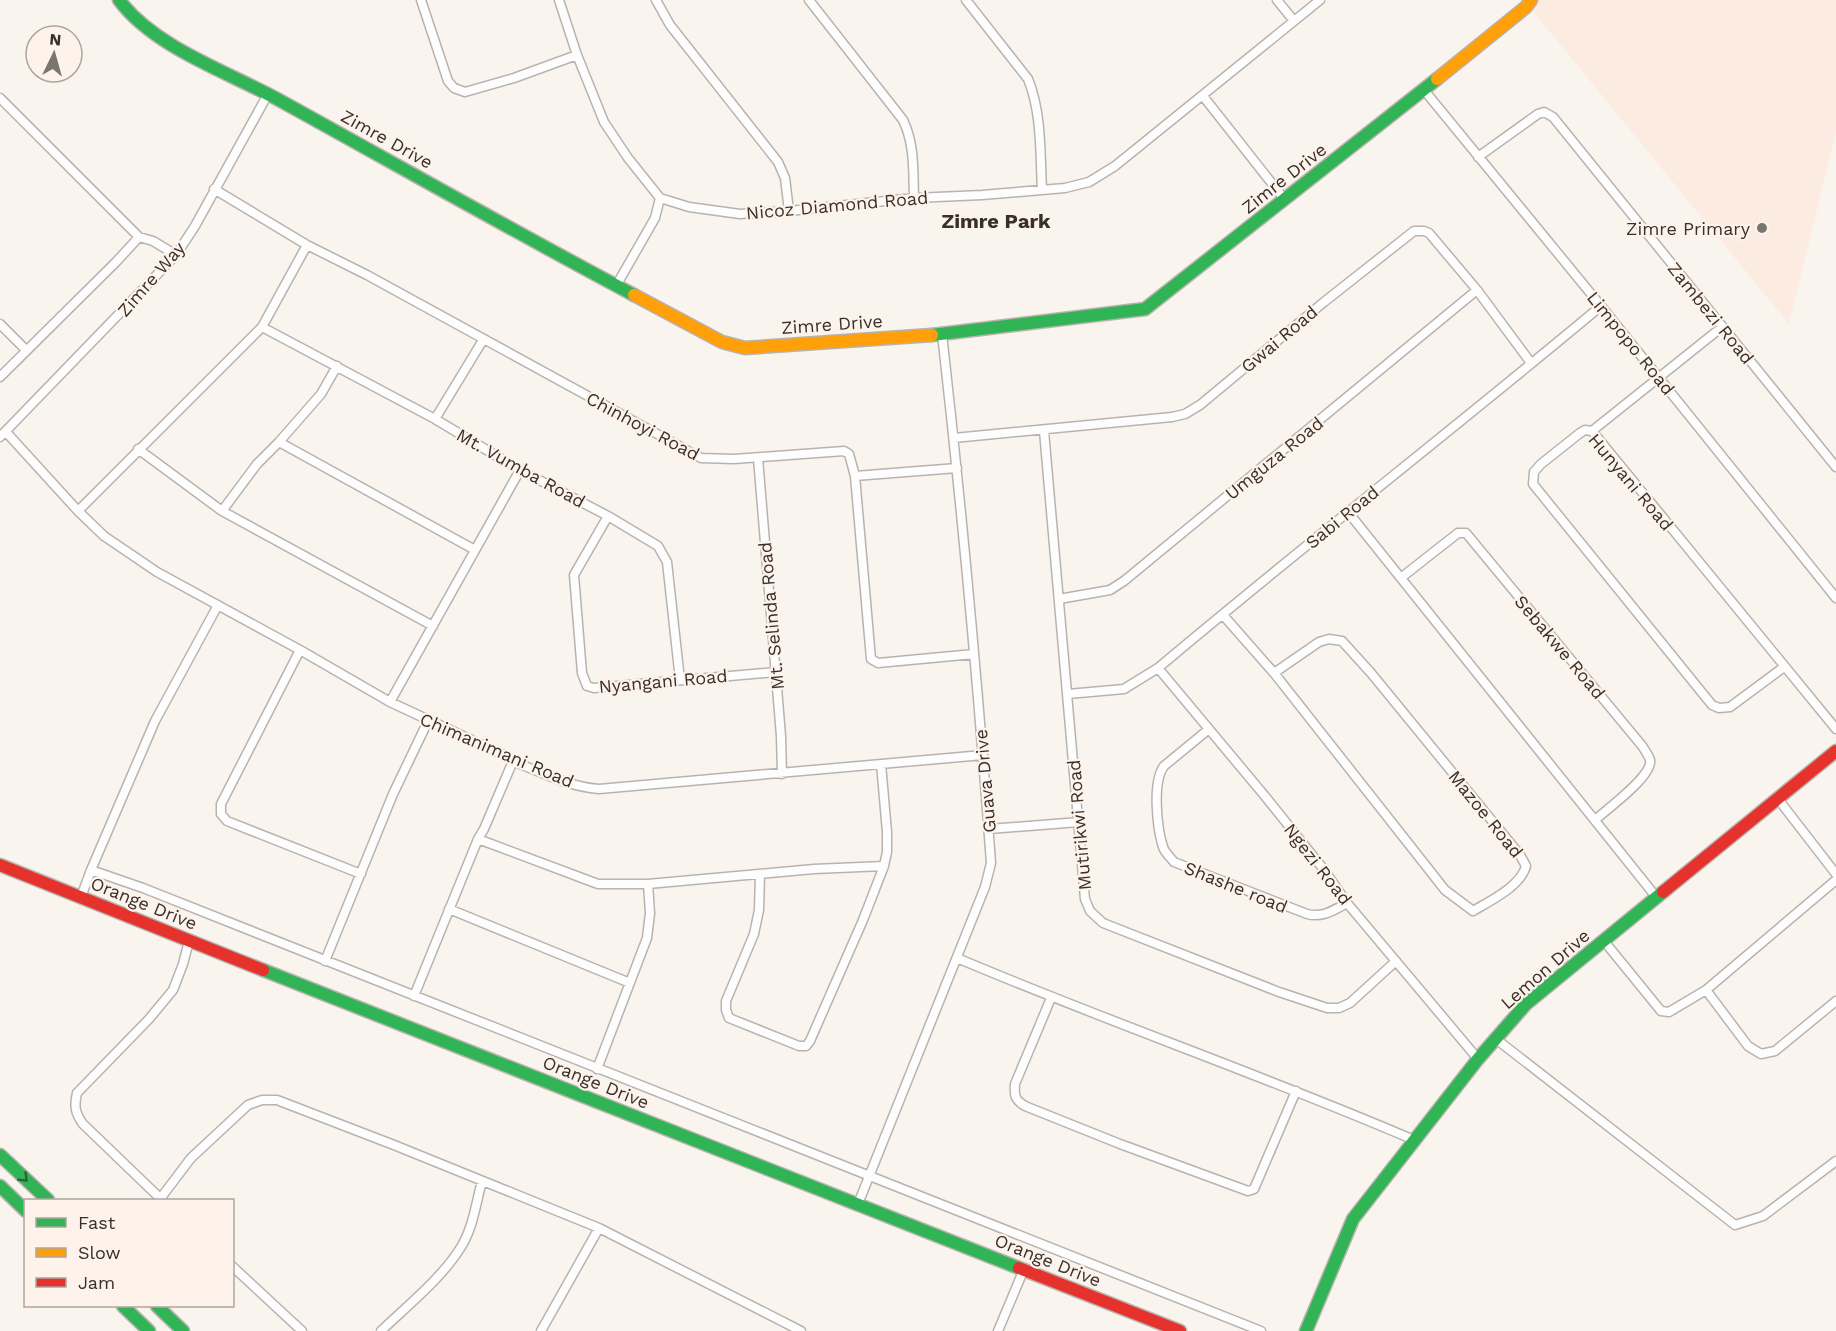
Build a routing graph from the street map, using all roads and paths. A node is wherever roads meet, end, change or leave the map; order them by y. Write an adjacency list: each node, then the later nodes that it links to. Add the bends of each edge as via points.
1 (119, 0): 13 (main road, Zimre Drive, via 128,12 168,43)
2 (421, 0): 11 (street, via 448,81 465,92)
3 (559, 0): 11 (street)
4 (656, 0): 22 (street, via 670,25 778,162 785,177)
5 (809, 0): 20 (street, via 903,120 913,150)
6 (966, 0): 18 (street, via 1028,79 1035,104)
7 (1277, 0): 10 (street)
8 (1320, 0): 10 (street, Nicoz Diamond Road)
9 (1531, 0): 12 (main road, Zimre Drive)
10 (1294, 21): 14 (street, Nicoz Diamond Road)
11 (577, 55): 19 (street, via 604,122)
12 (1424, 90): 16 (street, Limpopo Road); 21 (main road, Zimre Drive)
13 (268, 94): 17 (street, Zimre Way); 26 (main road, Zimre Drive)
14 (1203, 96): 18 (street, Nicoz Diamond Road, via 1098,177 1065,188); 21 (street)
15 (0, 98): 23 (street)
16 (1478, 157): 28 (street, Limpopo Road); 31 (street, Zambezi Road, via 1538,114 1549,114)
17 (214, 189): 24 (street, Chinhoyi Road); 25 (street, Zimre Way)
18 (1042, 189): 20 (street, Nicoz Diamond Road)
19 (660, 198): 22 (street, Nicoz Diamond Road, via 689,207 740,214); 26 (street, via 655,218)
20 (914, 198): 22 (street, Nicoz Diamond Road)
21 (1285, 200): 32 (main road, Zimre Drive, via 1145,309)
22 (789, 211)
23 (139, 237): 25 (street); 34 (street)
24 (307, 245): 30 (street); 33 (street, Chinhoyi Road)
25 (176, 255): 42 (street, Zimre Way)
26 (616, 286): 32 (main road, Zimre Drive, via 722,342 745,348)
27 (1477, 290): 35 (street, Gwai Road); 40 (street, Gwai Road, via 1429,233 1414,231 1185,414); 58 (street, Umguza Road, via 1124,581 1110,590)
28 (1601, 306): 35 (street, Sabi Road); 38 (street, Limpopo Road)
29 (0, 324): 34 (street)
30 (262, 327): 36 (street, Mt. Vumba Road); 45 (street)
31 (1722, 327): 38 (street); 47 (street, Zambezi Road)
32 (942, 334): 43 (street, Guava Drive)
33 (483, 340): 39 (street); 46 (street, Chinhoyi Road, via 701,458)
34 (26, 350): 37 (street)
35 (1531, 363): 53 (street, Sabi Road)
36 (337, 366): 39 (street, Mt. Vumba Road); 44 (street, via 321,394)
37 (0, 377)
38 (1658, 378): 41 (street); 57 (street, Limpopo Road)
39 (435, 419): 49 (street, Mt. Vumba Road)
40 (1044, 431): 43 (street, Gwai Road); 58 (street, Mutirikwi Road)
41 (1592, 431): 64 (street, Hunyani Road); 64 (street, Hunyani Road, via 1580,433 1540,464 1534,471 1533,484 1712,705 1730,707)
42 (3, 435): 51 (street, Chimanimani Road)
43 (954, 438): 48 (street, Guava Drive)
44 (279, 442): 52 (street); 55 (street)
45 (138, 449): 51 (street); 52 (street)
46 (758, 458): 50 (street, Chinhoyi Road, via 844,452 852,459); 66 (street, Mt. Selinda Road)
47 (1836, 467)
48 (957, 468): 50 (street); 63 (street, Guava Drive)
49 (520, 470): 54 (street, Mt. Vumba Road); 55 (street)
50 (855, 476): 63 (street, Chinhoyi Road, via 871,659 878,663)
51 (78, 511): 59 (street, Chimanimani Road, via 104,536 157,572)
52 (222, 511): 61 (street)
53 (1348, 512): 56 (street); 60 (street, Sabi Road)
54 (608, 516): 68 (street, Mt. Vumba Road, via 658,546 667,562); 68 (street, Nyangani Road, via 574,575 585,684 594,688)
55 (475, 550): 61 (street)
56 (1402, 576): 80 (street); 80 (street, Sebakwe Road, via 1458,533 1466,533 1643,747 1650,758 1649,769)
57 (1836, 598)
58 (1059, 599): 69 (street, Mutirikwi Road)
59 (218, 605): 62 (street, Chimanimani Road); 86 (street, via 155,721)
60 (1223, 615): 65 (street, Sabi Road); 67 (street, Mazoe Road)
61 (433, 626): 70 (street)
62 (300, 650): 70 (street, Chimanimani Road); 87 (street, via 221,804 221,814 227,821)
63 (974, 654): 75 (street, Guava Drive)
64 (1784, 667): 73 (street, Hunyani Road)
65 (1158, 668): 69 (street, Sabi Road, via 1124,689); 72 (street, Ngezi Road)
66 (776, 672): 68 (street, Nyangani Road); 78 (street, Mt. Selinda Road)
67 (1274, 673): 67 (street, Mazoe Road, via 1410,847 1456,899 1473,911 1522,875 1526,866 1520,855 1341,641 1319,642)
68 (680, 680)
69 (1068, 694): 81 (street, Mutirikwi Road)
70 (390, 702): 71 (street, Chimanimani Road)
71 (428, 721): 76 (street, Chimanimani Road); 87 (street)
72 (1209, 729): 94 (street, Ngezi Road); 94 (street, Shashe road, via 1159,773 1158,810 1166,854 1174,862 1307,915 1325,915)
73 (1836, 729)
74 (1836, 751): 79 (main road, Lemon Drive)
75 (983, 755): 77 (street, Chimanimani Road); 82 (street, Guava Drive)
76 (513, 761): 78 (street, Chimanimani Road, via 576,785 599,789); 83 (street)
77 (881, 764): 78 (street, Chimanimani Road); 85 (street, via 887,832)
78 (782, 774)
79 (1778, 799): 89 (street); 93 (main road, Lemon Drive)
80 (1595, 820): 93 (street)
81 (1079, 822): 82 (street); 99 (street, Mutirikwi Road, via 1085,899 1090,911 1103,923 1327,1008 1350,1003)
82 (988, 829): 98 (street, Guava Drive, via 990,873)
83 (478, 839): 91 (street, via 598,884); 95 (street)
84 (0, 865): 92 (main road, Orange Drive)
85 (884, 866): 88 (street); 88 (street, via 806,1046 729,1018 726,1010 726,1001 754,934)
86 (91, 870): 92 (street); 100 (street)
87 (361, 874): 100 (street)
88 (760, 874): 91 (street)
89 (1836, 874)
90 (1836, 880): 102 (street)
91 (648, 884): 101 (street, via 647,938)
92 (81, 897): 96 (main road, Orange Drive)
93 (1657, 898): 97 (main road, Lemon Drive)
94 (1347, 903): 99 (street, Ngezi Road)
95 (449, 909): 101 (street); 103 (street)
96 (189, 941): 117 (street, via 172,990 77,1093 75,1103 83,1124); 119 (main road, Orange Drive)
97 (1604, 941): 102 (street, via 1661,1011 1675,1010); 106 (main road, Lemon Drive, via 1526,1004)
98 (957, 958): 104 (street); 113 (street, Guava Drive)
99 (1396, 961): 107 (street, Ngezi Road)
100 (325, 962): 103 (street)
101 (630, 983): 108 (street)
102 (1706, 990): 105 (street, via 1748,1046 1761,1054 1775,1051)
103 (414, 996): 108 (street)
104 (1050, 998): 109 (street); 109 (street, via 1015,1084 1015,1097 1026,1106 1120,1144 1248,1191 1254,1189)
105 (1836, 1000)
106 (1496, 1039): 107 (main road, Lemon Drive); 112 (street, via 1735,1225 1763,1216)
107 (1478, 1059): 110 (main road, Lemon Drive)
108 (597, 1069): 113 (street)
109 (1296, 1091): 110 (street)
110 (1414, 1140): 135 (main road, Lemon Drive, via 1353,1219)
111 (0, 1155): 116 (main road, one-way to 116)
112 (1836, 1161)
113 (869, 1176): 119 (street, Guava Drive); 134 (street)
114 (482, 1181): 118 (street, via 277,1100 262,1100 248,1105 190,1158); 121 (street); 129 (street, via 462,1246)
115 (0, 1186): 120 (main road)
116 (47, 1199)
117 (160, 1199)
118 (162, 1199)
119 (858, 1204): 123 (main road, Orange Drive)
120 (24, 1209)
121 (599, 1228): 130 (street); 131 (street)
122 (234, 1268): 128 (street)
123 (1024, 1269): 132 (street); 133 (main road, Orange Drive)
124 (125, 1307): 126 (main road)
125 (159, 1307): 127 (main road)
126 (149, 1331)
127 (183, 1331)
128 (302, 1331)
129 (381, 1331)
130 (541, 1331)
131 (801, 1331)
132 (998, 1331)
133 (1180, 1331)
134 (1261, 1331)
135 (1306, 1331)

